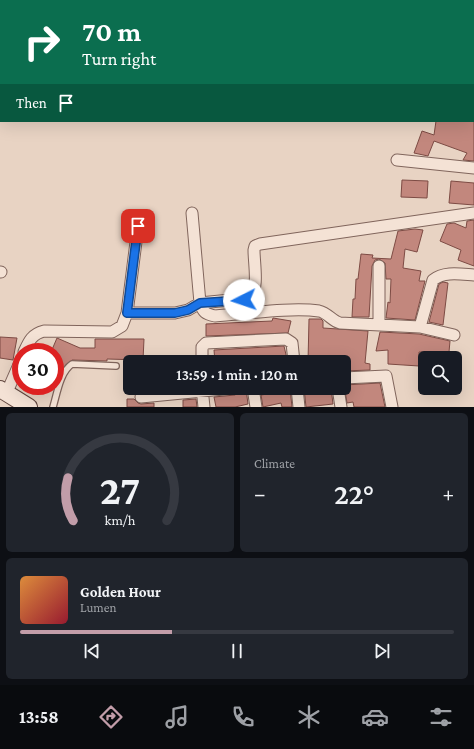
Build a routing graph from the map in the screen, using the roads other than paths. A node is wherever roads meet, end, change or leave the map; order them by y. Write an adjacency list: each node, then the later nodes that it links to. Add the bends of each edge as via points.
1 (397, 160): 2 (street)
2 (474, 168)
3 (192, 213): 8 (street)
4 (474, 213): 8 (street, via 260,244 255,246 254,250 254,294 250,298)
5 (138, 226): 9 (street)
6 (379, 266): 10 (street)
7 (474, 275): 11 (street, via 448,274 433,280)
8 (200, 303): 9 (street, via 188,310 175,313); 10 (street, via 203,312 215,316 300,310 321,312 340,323)
9 (127, 313): 13 (street, via 122,326 112,332 44,331 35,333)
10 (379, 325): 11 (street)
11 (420, 327): 12 (street)
12 (454, 335)
13 (28, 343)
14 (202, 355): 15 (street, via 202,347 206,343 286,339 292,343)
15 (293, 355)
16 (116, 366): 27 (lane, via 72,364 65,372)
17 (12, 376): 19 (street)
18 (351, 378): 32 (street, via 386,376)
19 (3, 391): 26 (main road)
20 (158, 395): 25 (street)
21 (203, 395): 28 (street)
22 (254, 395): 29 (street)
23 (298, 395): 30 (street)
24 (339, 395): 31 (street)
25 (141, 397)
26 (29, 407)
27 (53, 407)
28 (204, 407)
29 (256, 407)
30 (300, 407)
31 (342, 407)
32 (392, 407)

